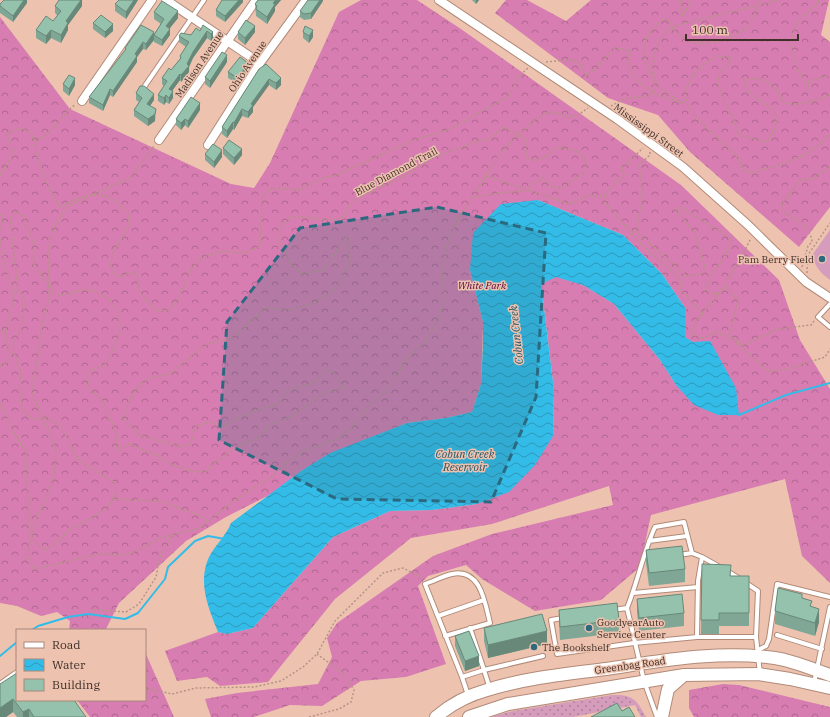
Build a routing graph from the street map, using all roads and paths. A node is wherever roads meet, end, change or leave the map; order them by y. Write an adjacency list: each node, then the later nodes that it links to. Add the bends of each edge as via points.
1 (152, 0): 23 (street)
2 (166, 0): 13 (street)
3 (204, 0): 13 (lane)
4 (256, 0): 15 (street, Madison Avenue)
5 (306, 0): 16 (street, Ohio Avenue)
6 (439, 0): 17 (street, Mississippi Street)
7 (681, 0): 8 (path, via 682,16)
8 (692, 0)
9 (758, 0): 12 (path)
10 (779, 0): 12 (path)
11 (819, 0): 18 (path, via 798,22 792,34 791,50 808,89 809,81)
12 (758, 5): 14 (path); 14 (path, via 745,29 712,44 686,41)
13 (192, 18): 15 (street); 20 (lane)
14 (671, 27): 19 (path, via 658,45 652,65); 19 (path, via 667,18 656,24 644,44 644,57)
15 (226, 41): 16 (street); 29 (street, Madison Avenue)
16 (260, 63): 30 (street, Ohio Avenue)
17 (534, 64): 21 (path, via 578,61 586,76 597,68 614,48 629,50 631,71 641,84); 24 (street, Mississippi Street); 35 (path, Blue Diamond Trail, via 519,76 507,97 448,130 414,140 299,190 272,188 262,197 260,247 242,253 223,251 202,258 191,269 178,300 168,310 156,311 141,294 135,272 117,277 112,272 111,256 128,226 128,213 105,196)
18 (830, 75)
19 (654, 78): 21 (path); 21 (path, via 663,91 683,103 668,100)
20 (142, 90)
21 (654, 92): 25 (path, via 647,96 624,99)
22 (830, 95): 26 (path, via 788,104 782,101 776,90 765,80 755,77 744,80 744,87 752,96 773,108 776,114 776,126 767,142 739,135 732,114 721,98 721,70 729,64 731,58 716,56 696,71 686,89 687,105 700,123 737,157 746,172 754,174 790,163 817,147)
23 (82, 101): 28 (path, via 61,117 51,132)
24 (594, 103): 25 (street, Mississippi Street); 27 (path, via 578,115 568,117 548,112 535,119)
25 (604, 110): 41 (street, Mississippi Street, via 683,167)
26 (830, 135)
27 (519, 136): 33 (path, via 502,151); 34 (path, via 526,140 526,158 544,159 555,148 566,148 581,154 586,161 586,171 563,188 552,186 543,178 532,184); 45 (path, Blue Diamond Trail, via 503,127 488,140 478,141 434,158 360,197 350,205 343,217 333,220 292,216 281,225 277,240 286,252 289,263 301,273 322,271 336,253 344,236 348,238 349,263 338,286 315,303 289,310 265,308 233,338 206,344 172,373 147,379 135,390 122,417 140,436 182,447 191,443 196,426 212,422 220,427 249,412 278,404 286,392 309,385 320,378 325,369 334,373 344,388 326,392 292,416 269,426 257,439 241,444 205,472 172,465 159,456 129,444 118,450 116,433 102,400 89,388 87,371 104,365 112,351 120,333 120,318 116,308 93,290 76,290 61,296 56,294)
28 (33, 140): 32 (path, via 32,134 24,129 7,134 13,152); 35 (path, Blue Diamond Trail, via 40,166 60,206 71,200)
29 (159, 140): 35 (path, via 130,178)
30 (208, 145)
31 (830, 167): 43 (path, via 812,179 800,180 782,204 784,212 803,225 811,236 812,242 808,246)
32 (0, 176)
33 (486, 176): 34 (path); 37 (path)
34 (528, 191): 36 (path, via 570,204 588,195); 37 (path, via 497,193)
35 (90, 196): 45 (path, via 70,205 61,214 53,230 49,246)
36 (604, 196): 46 (path, via 624,175 622,168 644,147 649,149 650,155 639,165 643,195 636,231 686,276 701,274 705,267 694,232 676,210 682,207 732,240 723,260 711,274 706,290 715,295); 49 (path, via 607,205 642,245 680,280 681,290)
37 (472, 199): 60 (path, via 456,222 447,245 442,271 444,300 438,320 428,338 407,358 386,391 339,438 306,450)
38 (0, 214): 40 (path, via 3,220)
39 (830, 223): 44 (path, via 808,255)
40 (0, 230)
41 (754, 230): 43 (street, Mississippi Street); 46 (path, via 741,258)
42 (0, 238): 52 (path, via 6,272 12,286 12,308)
43 (799, 275): 44 (street, Mississippi Street)
44 (806, 282): 47 (street, Mississippi Street)
45 (48, 283): 58 (path, via 48,305 43,319 32,394); 58 (path, Blue Diamond Trail, via 34,266 34,244 30,230 23,215 16,212 10,221 15,272 18,290 25,301 21,329 14,341 13,349 21,372 19,386 22,410 33,419)
46 (720, 291): 49 (path); 54 (path, via 726,287 738,300)
47 (830, 298)
48 (830, 304): 50 (lane)
49 (702, 314): 54 (path, via 691,330 692,334 703,338 716,332)
50 (818, 317): 51 (lane); 54 (path, via 811,325 777,329 744,345)
51 (830, 327)
52 (6, 328): 53 (path); 56 (path, via 8,362)
53 (0, 334)
54 (729, 336): 55 (path, via 768,371 785,370 825,357)
55 (830, 349)
56 (0, 366)
57 (0, 404): 63 (path, via 20,444 27,452 27,523)
58 (42, 418): 59 (path, Blue Diamond Trail, via 48,418 60,426 75,456 115,483); 63 (path, via 56,453 50,490 37,516)
59 (113, 499): 60 (path, via 160,502 201,516); 63 (path, via 104,510 70,530 46,550 38,547)
60 (208, 521): 61 (path, via 200,528)
61 (174, 534): 63 (path, via 162,537 135,552 122,555 98,554 41,568 34,568 28,560 27,554); 77 (path, via 164,546 156,577 139,604 126,612)
62 (687, 536): 64 (lane); 64 (lane, via 684,522 655,527); 65 (lane)
63 (32, 538)
64 (649, 541): 69 (lane)
65 (692, 553): 66 (lane); 67 (lane)
66 (671, 556)
67 (702, 557): 71 (lane); 85 (lane, via 758,591)
68 (650, 559): 69 (lane)
69 (643, 560): 72 (lane)
70 (425, 584): 74 (lane, via 453,573 463,574 477,581); 79 (lane); 88 (path, via 415,574 403,568 383,573 335,621)
71 (698, 587): 72 (lane); 84 (lane)
72 (633, 593): 76 (lane)
73 (830, 597): 89 (lane, via 777,584 769,639)
74 (484, 600): 79 (lane); 81 (lane, via 490,623)
75 (830, 607): 87 (lane)
76 (627, 608): 78 (lane); 86 (lane)
77 (94, 610)
78 (604, 611)
79 (438, 616): 83 (lane)
80 (566, 618): 86 (lane, via 551,620 557,654)
81 (470, 628): 83 (lane); 92 (lane)
82 (777, 635): 87 (lane)
83 (445, 636): 98 (lane)
84 (696, 637): 85 (lane); 86 (lane)
85 (756, 637): 89 (lane)
86 (634, 643): 91 (lane)
87 (822, 650): 93 (lane)
88 (317, 654): 102 (path, via 281,681 254,687 196,688 172,694); 106 (path, via 344,674 354,690 351,702 339,709)
89 (758, 654): 91 (main road, Greenbag Road); 93 (main road, Greenbag Road); 96 (lane)
90 (543, 656): 92 (lane)
91 (640, 664): 99 (lane); 104 (main road, Greenbag Road, via 538,678)
92 (484, 670): 98 (lane); 104 (lane)
93 (818, 671): 97 (main road, Greenbag Road); 101 (lane)
94 (16, 673): 100 (lane)
95 (684, 675): 96 (main road, Greenbag Road); 99 (main road, Greenbag Road); 110 (main road, via 668,690)
96 (760, 675): 101 (main road, Greenbag Road)
97 (830, 675)
98 (462, 677): 105 (lane)
99 (644, 681): 108 (main road, Greenbag Road, via 508,704); 109 (lane)
100 (0, 684)
101 (814, 684): 103 (main road, Greenbag Road)
102 (146, 688)
103 (830, 688)
104 (490, 689): 105 (main road, Greenbag Road)
105 (469, 697): 107 (main road, Greenbag Road)
106 (309, 717)
107 (436, 717)
108 (469, 717)
109 (657, 717)
110 (662, 717)

